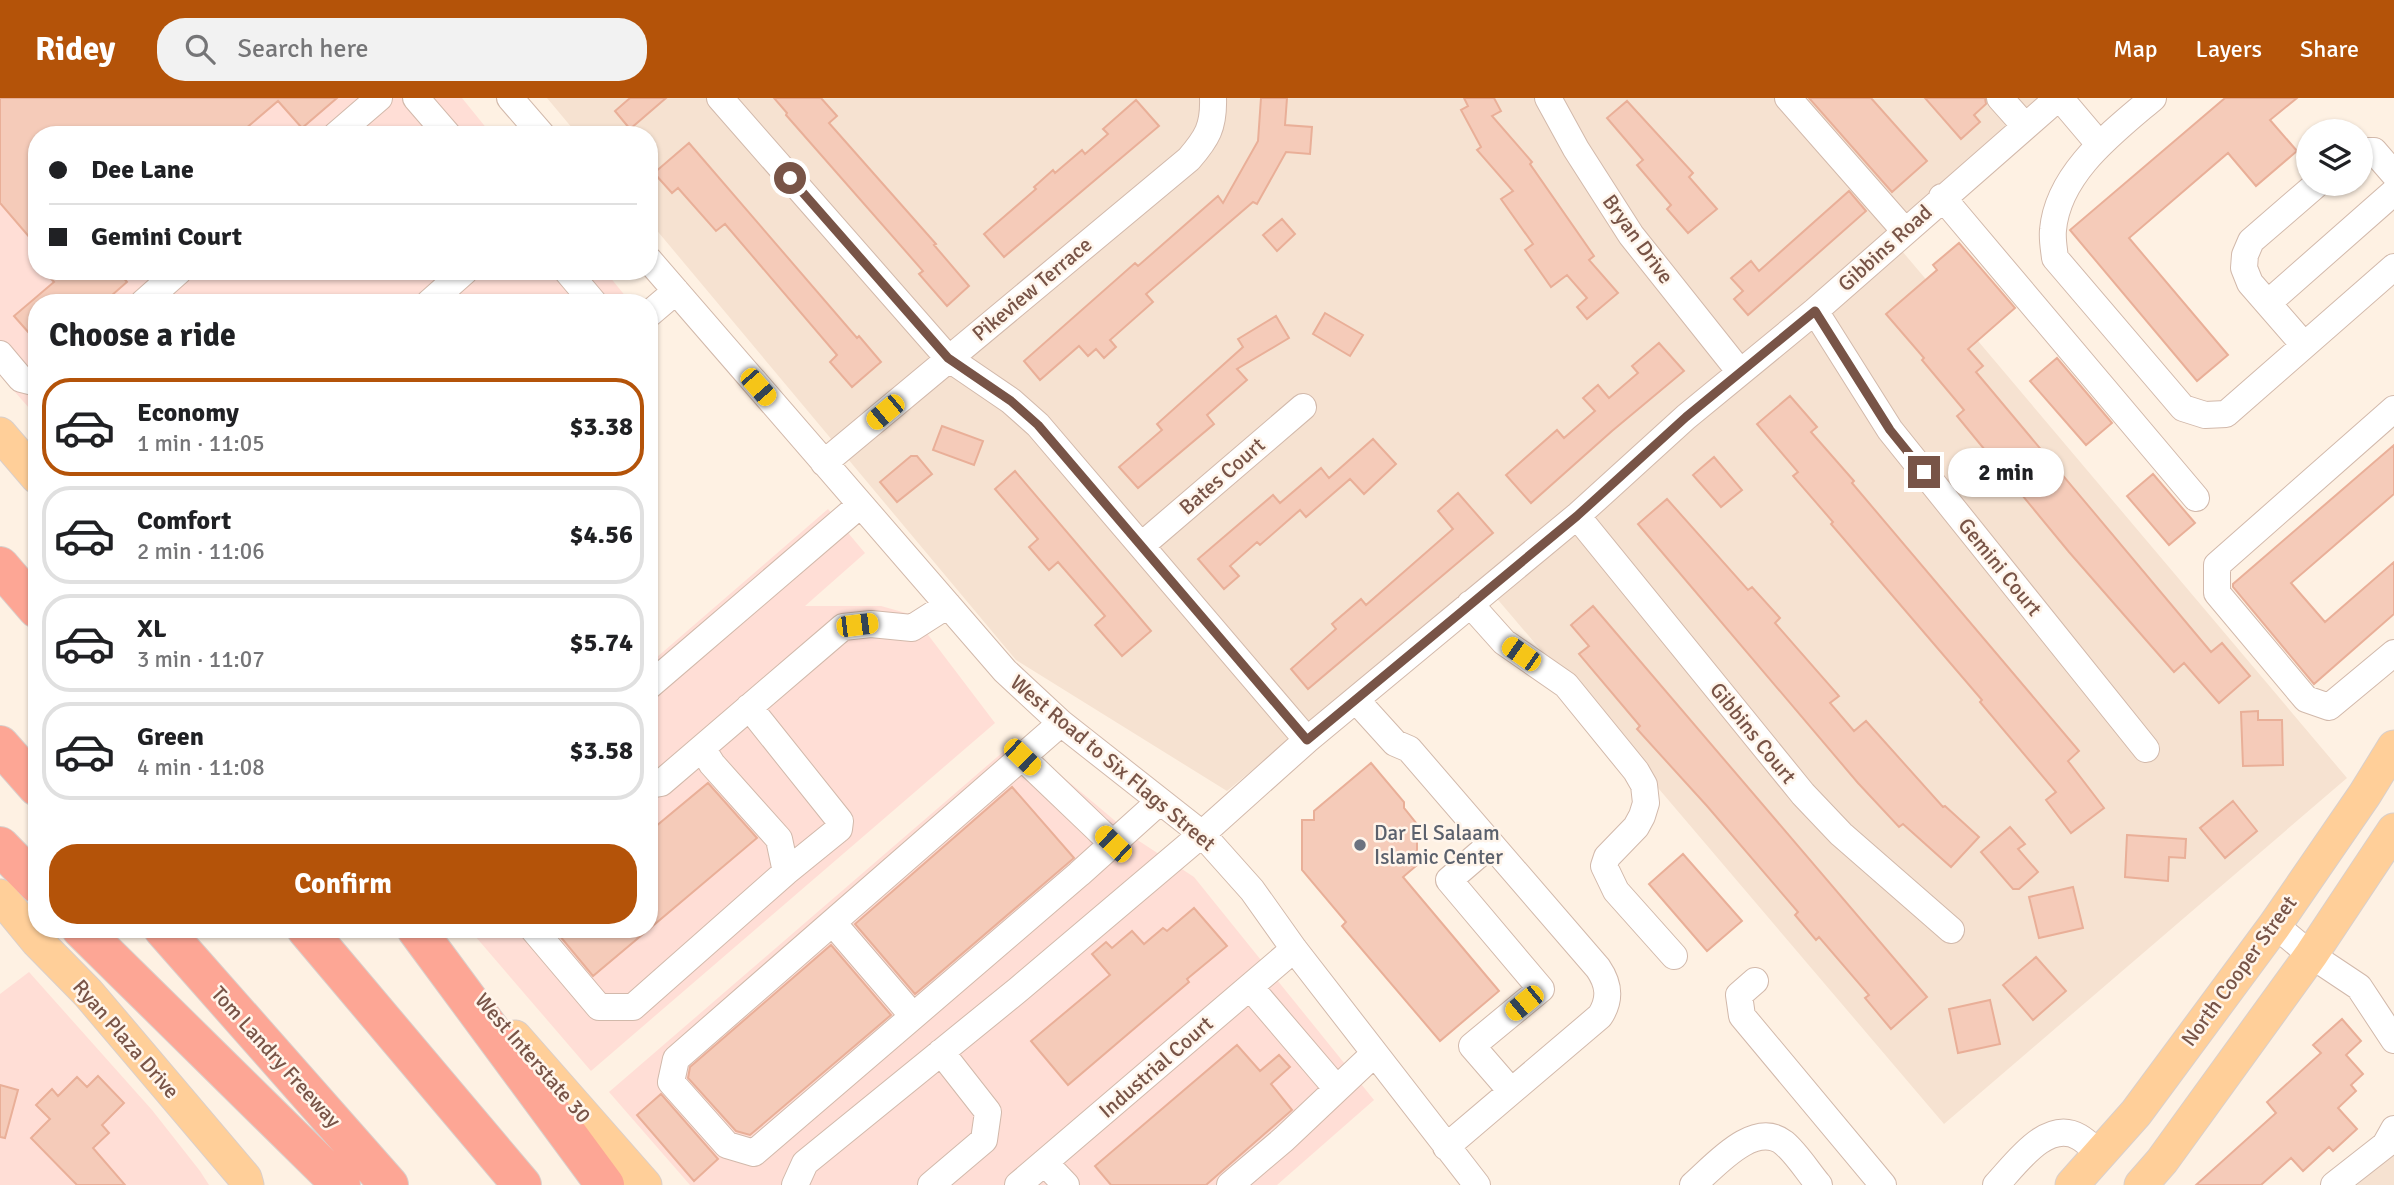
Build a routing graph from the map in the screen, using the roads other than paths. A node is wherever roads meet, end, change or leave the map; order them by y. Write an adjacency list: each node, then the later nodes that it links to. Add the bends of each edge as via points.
1 (379, 98): 11 (street)
2 (416, 98): 12 (street)
3 (510, 98): 13 (street)
4 (720, 98): 36 (street)
5 (1213, 98): 36 (street, Pikeview Terrace, via 1214,117 1206,139 1189,159)
6 (1548, 98): 37 (street, Bryan Drive, via 1632,235)
7 (1788, 98): 21 (street)
8 (2000, 98): 14 (street)
9 (2059, 98): 14 (street, Gibbins Road); 15 (street)
10 (2153, 98): 15 (street)
11 (346, 126)
12 (440, 126)
13 (534, 126)
14 (2025, 126): 20 (street, Gibbins Road)
15 (2099, 144): 34 (street, via 2062,197 2053,230 2055,258 2183,408 2205,415 2225,414)
16 (2373, 151): 17 (street)
17 (2394, 174)
18 (2394, 192): 31 (street)
19 (2303, 196): 31 (street, via 2251,241 2245,255 2250,282)
20 (1942, 197): 21 (street, Gibbins Road); 44 (street)
21 (1905, 230): 33 (street, Gibbins Road)
22 (2394, 267): 34 (street)
23 (658, 270): 27 (street, West Road to Six Flags Street)
24 (169, 280): 28 (street)
25 (455, 280): 29 (street)
26 (575, 280): 30 (street)
27 (676, 291): 32 (street); 42 (street, West Road to Six Flags Street)
28 (153, 294)
29 (439, 294)
30 (586, 294)
31 (2268, 303): 34 (street)
32 (658, 306)
33 (1815, 311): 37 (street, Gibbins Road); 61 (street, Gemini Court, via 1890,430)
34 (2304, 345)
35 (0, 354): 38 (street, via 21,379)
36 (948, 358): 42 (street, Pikeview Terrace); 47 (street, via 1038,425)
37 (1740, 372): 46 (street, Gibbins Road)
38 (28, 381)
39 (1303, 407): 47 (street, Bates Court)
40 (2394, 409): 52 (street, via 2217,565 2217,593 2306,699 2329,707)
41 (0, 434): 43 (main road)
42 (824, 463): 45 (street, West Road to Six Flags Street)
43 (28, 467)
44 (2196, 498)
45 (860, 505): 51 (street, West Road to Six Flags Street); 53 (street)
46 (1577, 516): 50 (street, Gibbins Road); 77 (street, Gibbins Court, via 1803,794)
47 (1142, 545): 57 (street)
48 (0, 566): 49 (highway)
49 (28, 599)
50 (1470, 604): 54 (street, Gibbins Road); 87 (street, via 1504,642 1566,685 1636,771 1646,794 1642,816 1604,866 1616,891)
51 (948, 605): 55 (street, via 912,628 843,627); 56 (street, West Road to Six Flags Street, via 1005,671)
52 (2394, 653)
53 (658, 678)
54 (1356, 700): 57 (street, Gibbins Road); 69 (street, via 1395,743 1409,749)
55 (749, 707): 60 (street); 71 (street, via 840,821 839,829)
56 (1061, 723): 62 (street); 65 (street, West Road to Six Flags Street)
57 (1307, 740): 67 (street, Gibbins Road)
58 (0, 745): 63 (highway)
59 (2394, 747): 75 (main road, North Cooper Street)
60 (702, 748): 64 (street); 71 (street, via 779,839)
61 (2146, 749)
62 (1022, 757): 68 (street); 74 (street)
63 (28, 777)
64 (658, 784)
65 (1159, 802): 67 (street, West Road to Six Flags Street); 68 (street)
66 (2394, 830): 86 (main road)
67 (1202, 834): 85 (street, West Road to Six Flags Street, via 1252,890); 92 (street, Gibbins Road)
68 (1113, 844): 90 (street)
69 (1491, 844): 95 (street, via 1598,968 1608,993 1600,1016); 95 (street, via 1449,880 1541,989 1472,1046)
70 (0, 846): 72 (highway)
71 (786, 872): 84 (street, via 633,1007 599,1007)
72 (28, 875)
73 (0, 896): 76 (main road, Ryan Plaza Drive)
74 (833, 923): 90 (street); 90 (street, via 676,1059 671,1082 727,1145 754,1153)
75 (2275, 925): 86 (street); 98 (main road, North Cooper Street, via 2136,1113)
76 (28, 930)
77 (1951, 930)
78 (35, 938): 101 (main road, Ryan Plaza Drive, via 88,993)
79 (90, 938): 102 (highway)
80 (171, 938): 103 (highway, Tom Landry Freeway)
81 (314, 938): 104 (highway)
82 (422, 938): 105 (highway)
83 (431, 938): 106 (main road, West Interstate 30)
84 (541, 938)
85 (1294, 949): 89 (street, Industrial Court); 93 (street, West Road to Six Flags Street)
86 (2311, 955): 91 (street, via 2359,987); 117 (main road)
87 (1674, 956)
88 (1755, 981): 115 (street, via 1739,996 1742,1016)
89 (1251, 987): 94 (street); 99 (street, Industrial Court)
90 (913, 1016)
91 (2394, 1040)
92 (941, 1052): 107 (street, Gibbins Road, via 805,1163); 108 (street, via 988,1112 984,1140)
93 (1374, 1054): 94 (street); 97 (street, West Road to Six Flags Street)
94 (1337, 1089): 111 (street)
95 (1511, 1091): 97 (street)
96 (2394, 1129): 118 (street, via 2385,1145)
97 (1446, 1147): 112 (street, West Road to Six Flags Street)
98 (2100, 1154): 100 (main road, North Cooper Street); 116 (street, via 2077,1136 2062,1132 2048,1136)
99 (1045, 1163): 109 (street, Industrial Court); 110 (street)
100 (2073, 1184)
101 (247, 1185)
102 (341, 1185)
103 (389, 1185)
104 (522, 1185)
105 (605, 1185)
106 (645, 1185)
107 (795, 1185)
108 (931, 1185)
109 (1018, 1185)
110 (1066, 1185)
111 (1230, 1185)
112 (1477, 1185)
113 (1693, 1185): 114 (street, via 1740,1144 1769,1137 1783,1142)
114 (1819, 1185)
115 (1883, 1185)
116 (1996, 1185)
117 (2141, 1185)
118 (2334, 1185)

